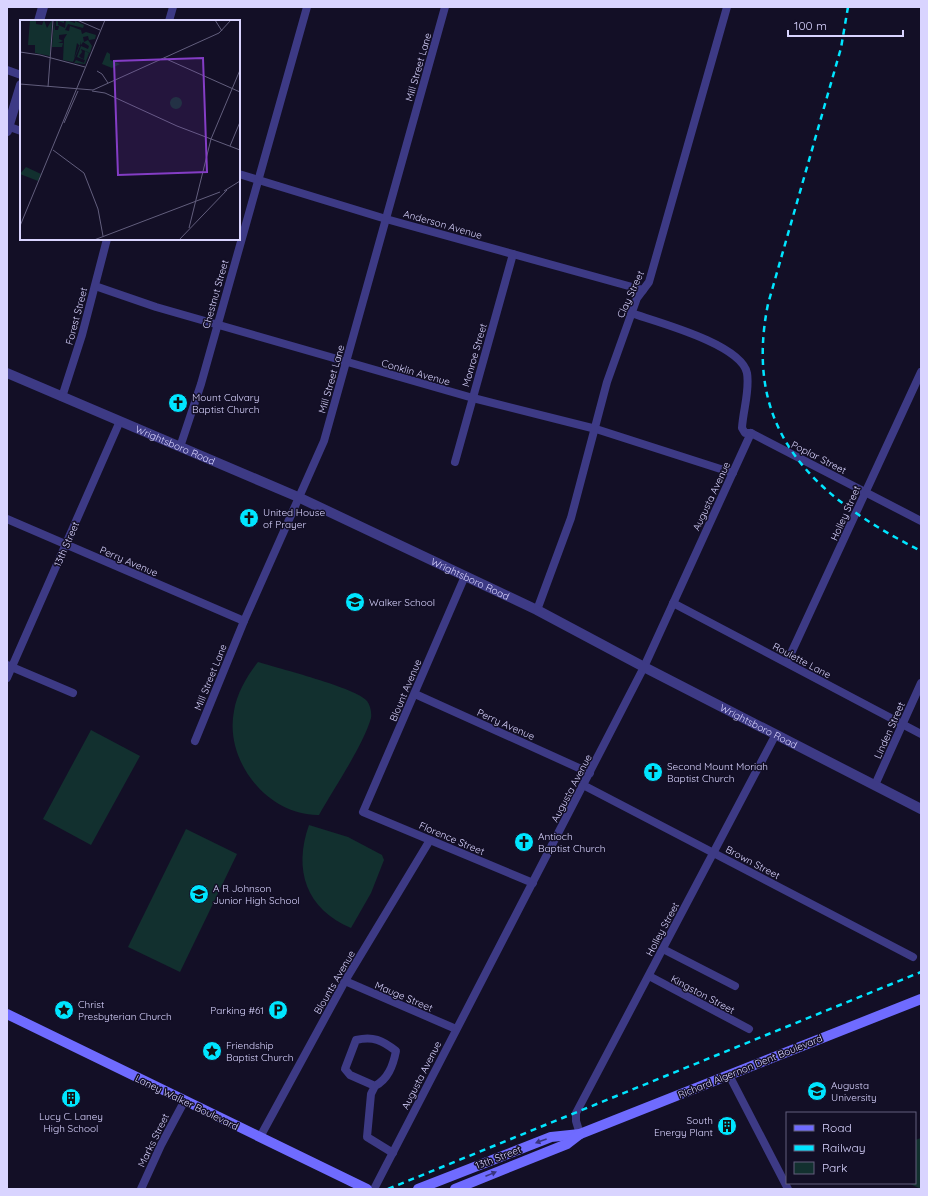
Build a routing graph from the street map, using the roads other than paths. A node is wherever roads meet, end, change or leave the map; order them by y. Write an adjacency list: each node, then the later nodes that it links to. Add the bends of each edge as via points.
1 (43, 7): 6 (street)
2 (173, 7): 7 (street)
3 (307, 7): 14 (street, Chestnut Street)
4 (446, 7): 15 (street, Mill Street Lane)
5 (728, 7): 19 (street, Clay Street, via 648,282)
6 (39, 20)
7 (169, 20)
8 (7, 70): 9 (street)
9 (20, 76)
10 (20, 88): 11 (street)
11 (7, 128): 12 (street)
12 (20, 131)
13 (240, 174): 14 (street, Anderson Avenue)
14 (258, 179): 15 (street, Anderson Avenue); 21 (street, Chestnut Street)
15 (386, 219): 17 (street, Anderson Avenue); 22 (street, Mill Street Lane)
16 (107, 240): 18 (street, Forest Street)
17 (513, 254): 19 (street, Anderson Avenue); 26 (street, Monroe Street)
18 (95, 286): 21 (street, Conklin Avenue); 25 (street, Forest Street)
19 (643, 290): 20 (street, Clay Street)
20 (631, 313): 28 (street, Clay Street, via 607,382); 29 (street, via 715,343 731,352 747,372 747,396 742,428 745,433)
21 (217, 324): 22 (street, Conklin Avenue); 30 (street, Chestnut Street)
22 (346, 362): 26 (street, Conklin Avenue); 34 (street, Mill Street Lane, via 324,441)
23 (921, 372): 33 (street, Holley Street)
24 (7, 373): 25 (street, Wrightsboro Road)
25 (62, 397): 27 (street, Wrightsboro Road)
26 (473, 398): 28 (street, Conklin Avenue); 31 (street, Monroe Street)
27 (120, 421): 30 (street, Wrightsboro Road); 37 (street, 13th Street)
28 (596, 429): 32 (street, Conklin Avenue); 40 (street, Clay Street, via 571,518)
29 (751, 433): 32 (street, Augusta Avenue); 33 (street, Poplar Street)
30 (180, 447): 34 (street, Wrightsboro Road)
31 (455, 462)
32 (733, 473): 39 (street, Augusta Avenue)
33 (865, 492): 36 (street, Poplar Street); 42 (street, Holley Street)
34 (298, 497): 38 (street, Wrightsboro Road); 41 (street, Mill Street Lane)
35 (7, 519): 37 (street, Perry Avenue)
36 (921, 521)
37 (66, 544): 41 (street, Perry Avenue); 43 (street, 13th Street)
38 (465, 576): 40 (street, Wrightsboro Road); 48 (street, Blount Avenue)
39 (673, 603): 42 (street, Roulette Lane); 44 (street, Augusta Avenue)
40 (537, 610): 44 (street, Wrightsboro Road)
41 (244, 621): 52 (street, Mill Street Lane)
42 (787, 662): 49 (street, Roulette Lane)
43 (10, 666): 45 (street); 47 (street)
44 (644, 667): 50 (street, Wrightsboro Road); 53 (street, Augusta Avenue)
45 (7, 678)
46 (921, 683): 49 (street, Linden Street)
47 (73, 693)
48 (415, 694): 53 (street, Perry Avenue); 57 (street, Blount Avenue)
49 (903, 725): 51 (street, Roulette Lane); 55 (street, Linden Street)
50 (776, 734): 55 (street, Wrightsboro Road); 59 (street, Holley Street)
51 (921, 734)
52 (195, 741)
53 (590, 773): 54 (street, Augusta Avenue)
54 (583, 785): 59 (street, Brown Street); 60 (street, Augusta Avenue)
55 (875, 785): 56 (street, Wrightsboro Road)
56 (921, 808)
57 (363, 812): 58 (street, Florence Street)
58 (430, 840): 60 (street, Florence Street); 64 (street, Blounts Avenue)
59 (714, 853): 61 (street, Holley Street); 62 (street, Brown Street)
60 (533, 883): 68 (street, Augusta Avenue)
61 (663, 949): 63 (street, Holley Street); 65 (street)
62 (913, 957)
63 (649, 976): 69 (street, Kingston Street); 73 (street, Holley Street, via 576,1113)
64 (344, 981): 68 (street, Mauge Street); 74 (street, Blounts Avenue)
65 (735, 986)
66 (921, 999): 70 (main road, Richard Algernon Dent Boulevard)
67 (7, 1014): 72 (main road, Laney Walker Boulevard)
68 (456, 1029): 75 (street, Augusta Avenue)
69 (749, 1029)
70 (729, 1075): 73 (main road, Richard Algernon Dent Boulevard); 81 (street)
71 (374, 1086): 71 (street, via 384,1081 394,1062 396,1051 385,1043 368,1037 356,1040 344,1069 350,1075); 75 (street, via 367,1137)
72 (185, 1100): 74 (main road, Laney Walker Boulevard); 76 (street, Marks Street)
73 (580, 1134): 79 (main road, 13th Street, one-way to 79, via 550,1137); 80 (main road, one-way to 73, via 567,1144)
74 (260, 1137): 77 (main road, Laney Walker Boulevard)
75 (393, 1153): 78 (street, Augusta Avenue)
76 (141, 1189)
77 (367, 1189)
78 (374, 1189)
79 (418, 1189)
80 (455, 1189)
81 (788, 1189)

